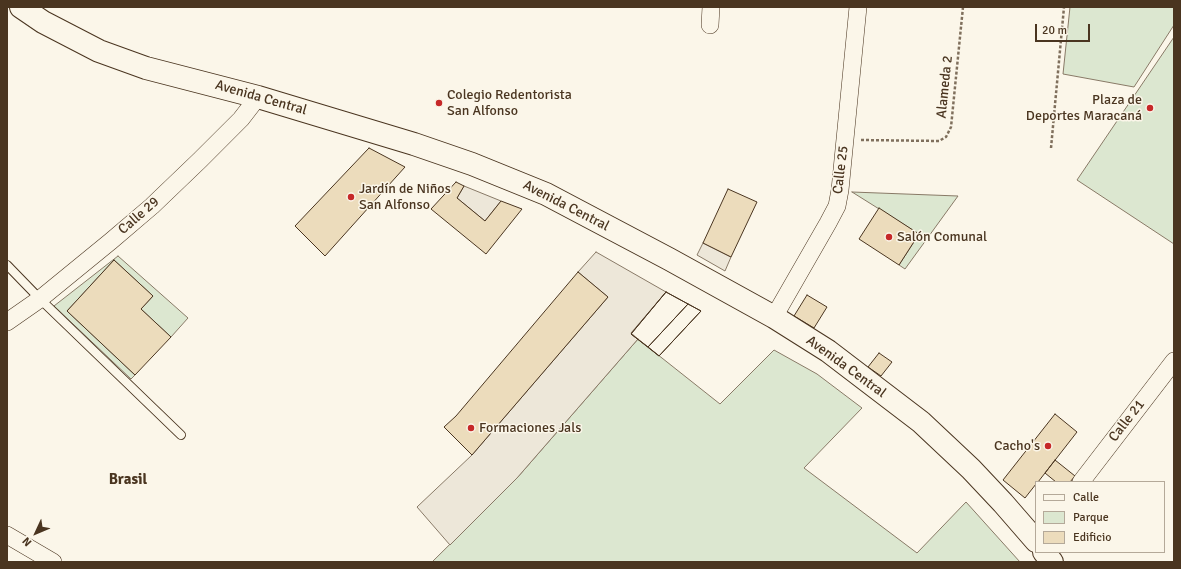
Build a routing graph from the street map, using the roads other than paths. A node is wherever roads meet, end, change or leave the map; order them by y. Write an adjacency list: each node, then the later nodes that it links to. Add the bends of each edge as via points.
1 (21, 7): 5 (main road, Avenida Central, via 43,22 99,51 146,68)
2 (711, 7): 4 (street)
3 (858, 7): 8 (street, Calle 25, via 840,190 836,206)
4 (710, 25)
5 (258, 96): 7 (street, Calle 29, via 241,119 152,206); 8 (main road, Avenida Central, via 414,144 529,186)
6 (7, 265): 7 (lane)
7 (40, 298): 9 (street, Calle 29); 11 (lane)
8 (774, 317): 14 (main road, Avenida Central, via 828,351 921,422 971,469)
9 (7, 322)
10 (1174, 360): 12 (street, Calle 21)
11 (181, 435)
12 (1081, 481)
13 (7, 534): 16 (street)
14 (1035, 539)
15 (1046, 553): 17 (main road, Avenida Central)
16 (53, 562)
17 (1052, 562)

